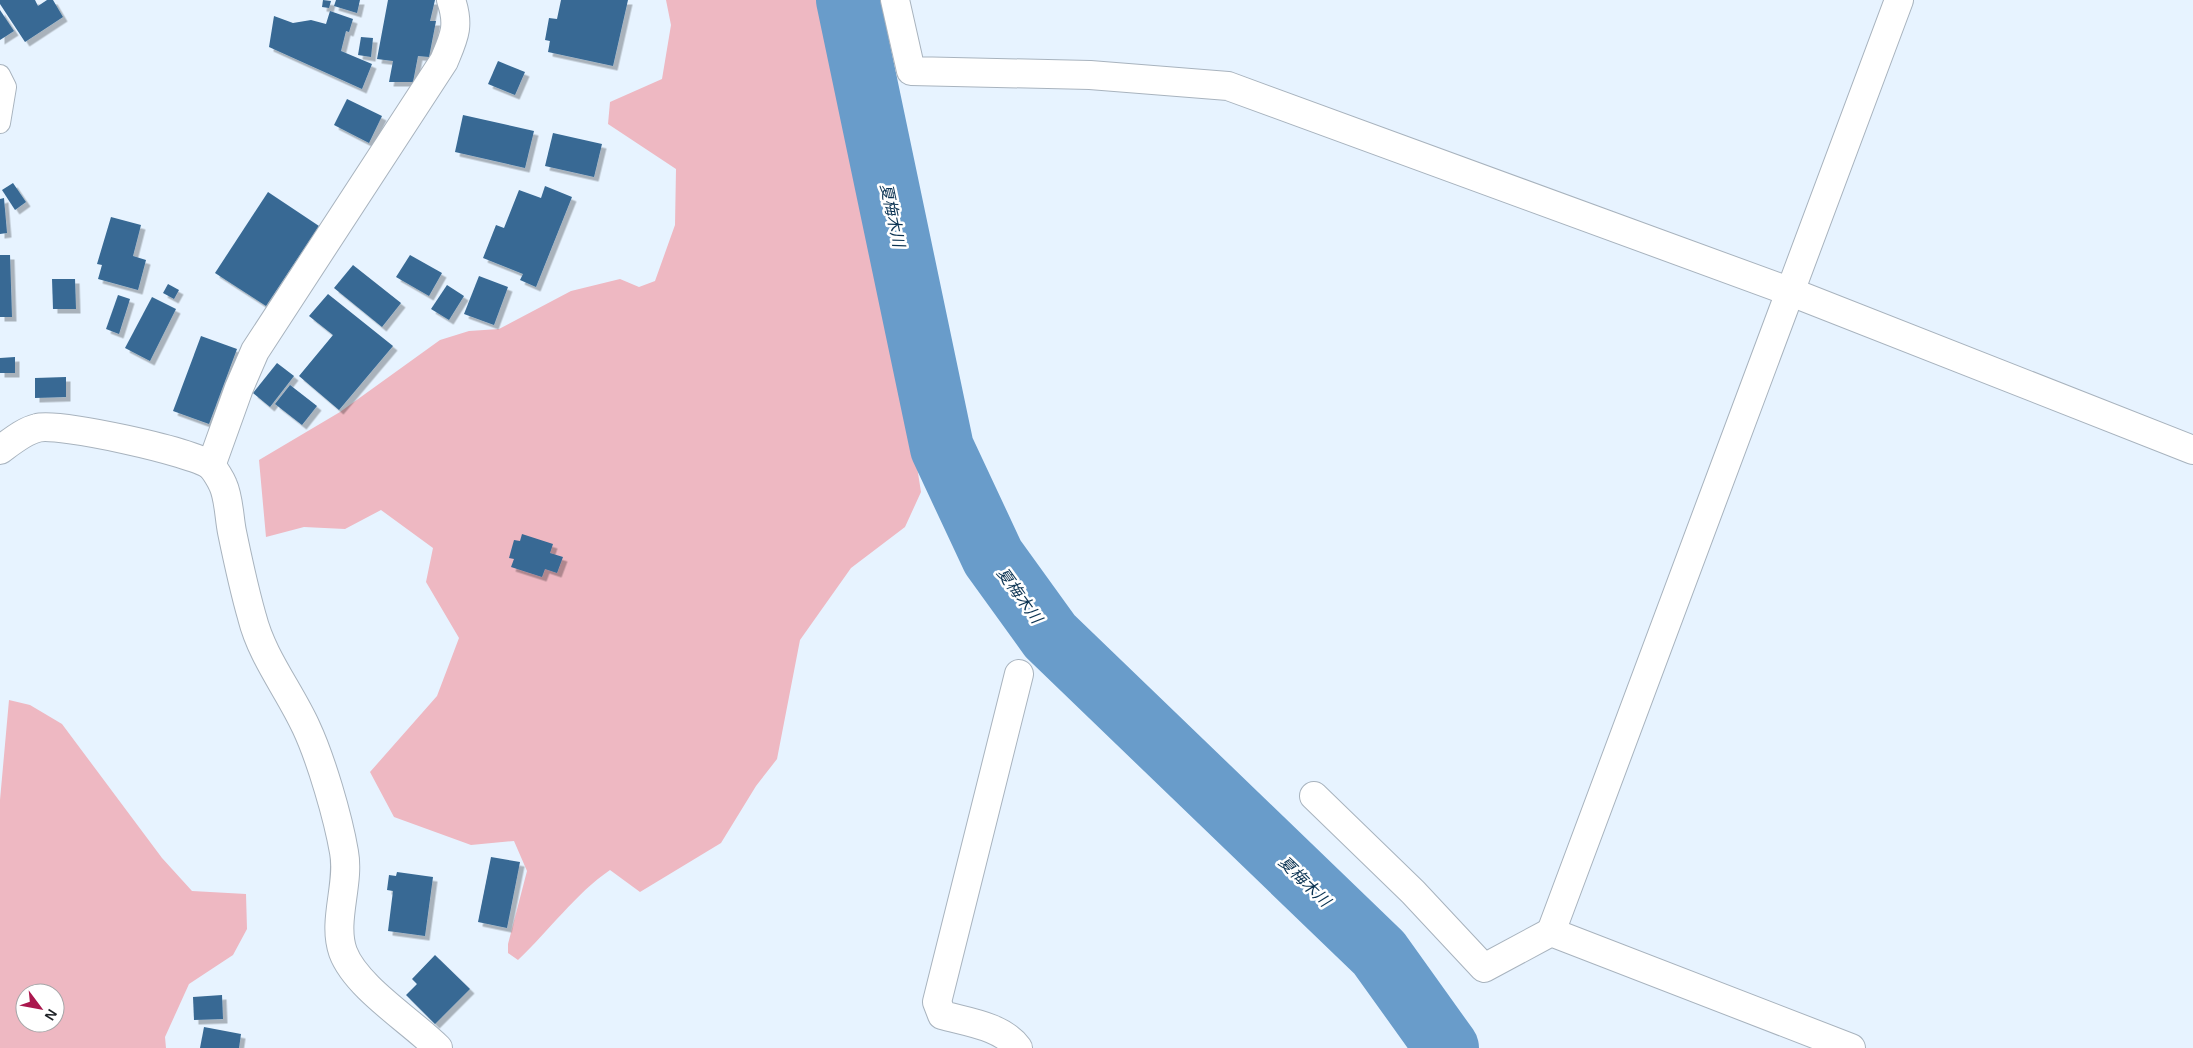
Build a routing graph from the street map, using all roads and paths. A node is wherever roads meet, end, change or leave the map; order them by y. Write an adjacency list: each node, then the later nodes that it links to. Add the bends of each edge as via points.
1 (451, 0): 9 (street, via 456,28 444,61 255,350)
2 (895, 0): 6 (street, via 911,71 1090,75 1228,86)
3 (1899, 0): 6 (street)
4 (0, 75): 5 (lane, via 6,87)
5 (0, 123)
6 (1791, 292): 8 (street); 12 (street)
7 (0, 450): 9 (street, via 38,427 62,427 176,452)
8 (2193, 450)
9 (211, 466): 13 (street, via 223,486 254,626 306,728 330,796 345,854 342,949 368,987)
10 (1019, 674): 14 (street, via 937,1002 942,1015 999,1032)
11 (1314, 796): 12 (street, via 1413,892 1484,968)
12 (1551, 932): 15 (street)
13 (438, 1048)
14 (1018, 1048)
15 (1851, 1048)

